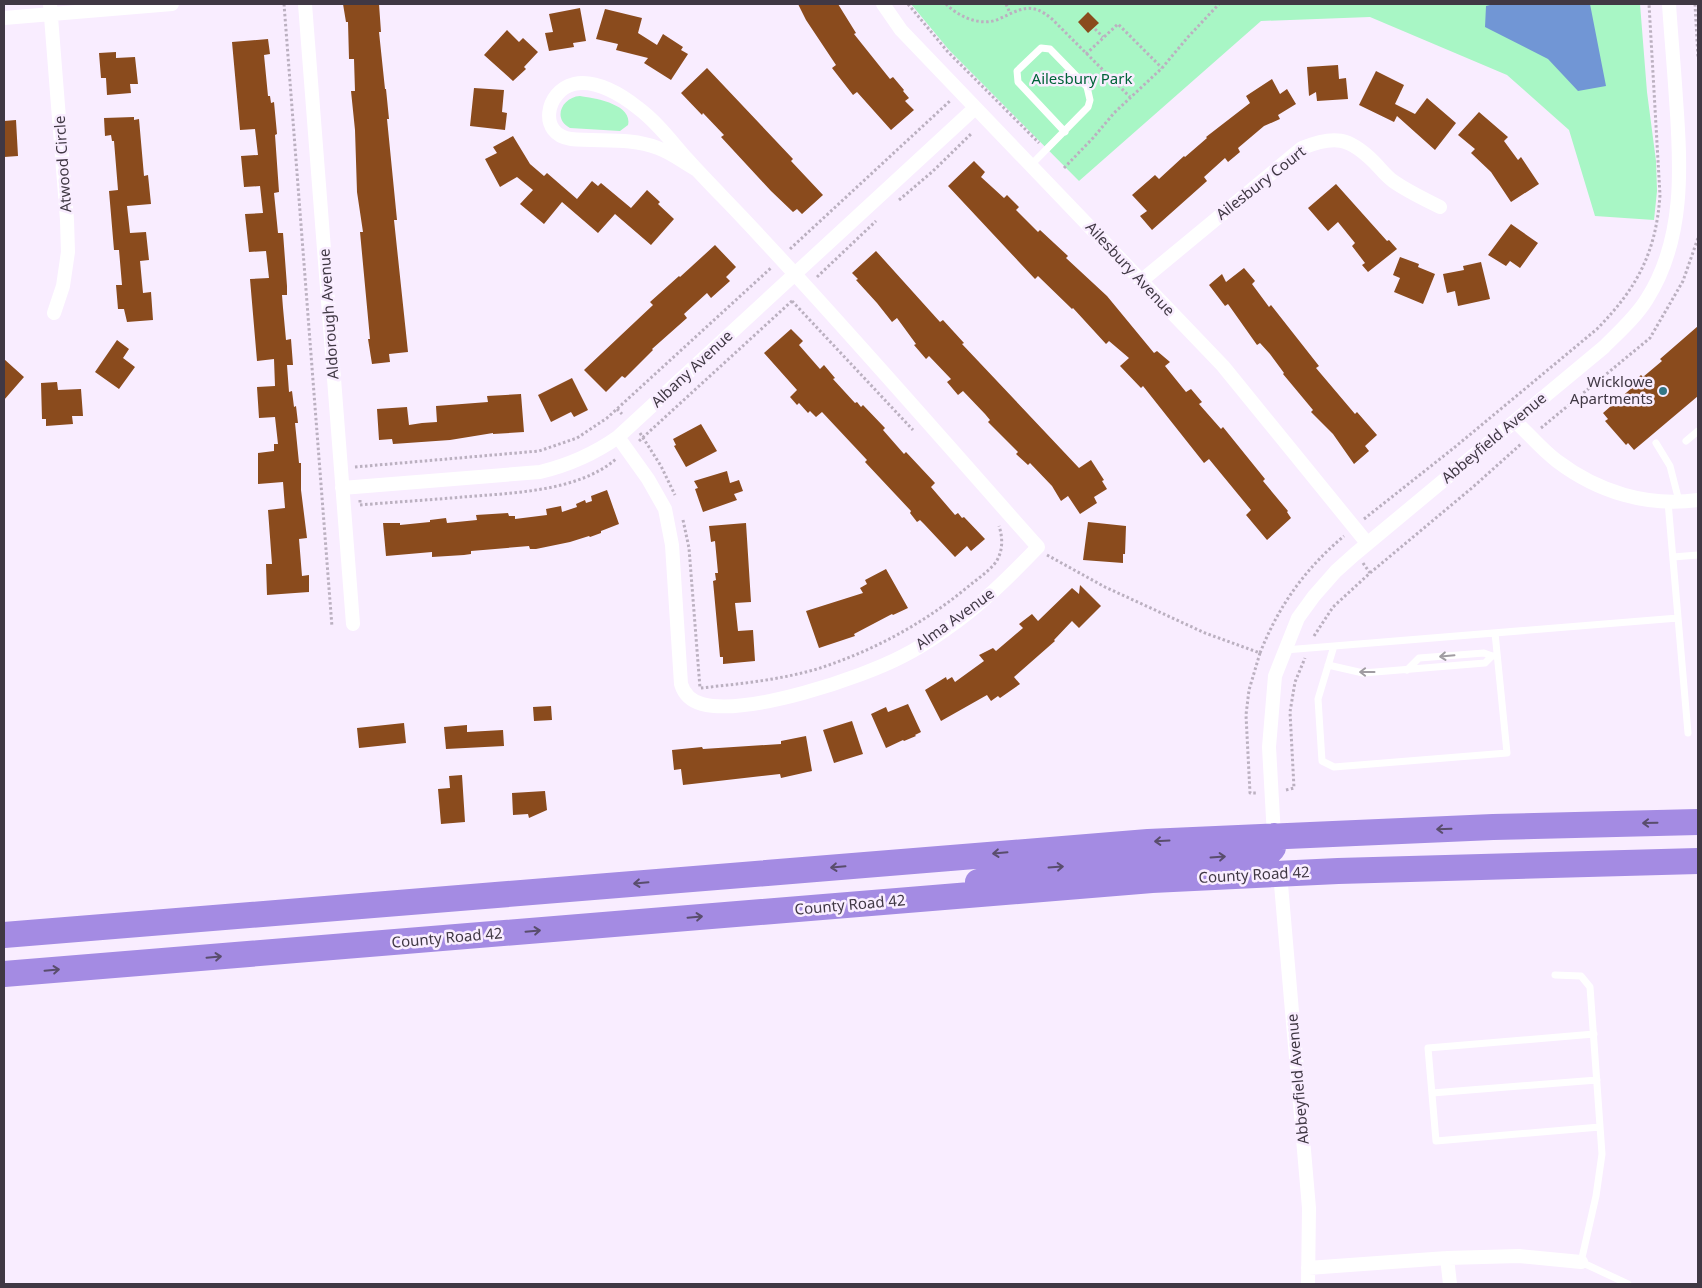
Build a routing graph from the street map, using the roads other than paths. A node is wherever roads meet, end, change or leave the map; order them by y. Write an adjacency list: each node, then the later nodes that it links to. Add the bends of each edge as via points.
1 (172, 4): 5 (street)
2 (305, 4): 20 (street, Aldorough Avenue)
3 (883, 4): 7 (street, Ailesbury Avenue, via 901,30)
4 (1669, 4): 15 (street, Abbeyfield Avenue, via 1680,176 1672,242 1661,273 1628,324)
5 (50, 9): 6 (street); 14 (street, Atwood Circle, via 68,252 63,286)
6 (4, 18)
7 (975, 108): 9 (street, Ailesbury Avenue); 12 (street, Albany Avenue)
8 (1065, 132): 8 (lane, via 1018,82 1017,71 1041,48 1050,49 1090,92 1088,107); 9 (lane)
9 (1031, 165): 13 (street, Ailesbury Avenue)
10 (697, 170): 10 (street, via 649,116 618,93 585,83 575,84 559,92 553,100 550,123 554,131 564,137 649,145); 12 (street)
11 (1440, 207): 13 (street, Ailesbury Court, via 1392,181 1353,144 1336,140 1318,142 1302,148)
12 (795, 274): 17 (street, Albany Avenue); 17 (street, Alma Avenue, via 1038,547 1007,580 945,630 902,656 854,677 803,693 754,703 701,704 685,694 681,684 672,546 665,509)
13 (1141, 281): 23 (street, Ailesbury Avenue, via 1223,366)
14 (54, 313)
15 (1515, 421): 22 (street, via 1555,460 1582,479 1644,500); 23 (street, Abbeyfield Avenue)
16 (1698, 431): 18 (lane)
17 (618, 437): 20 (street, Albany Avenue, via 581,459 540,472)
18 (1686, 441)
19 (1656, 443): 22 (lane, via 1670,466)
20 (342, 488): 27 (street, Aldorough Avenue)
21 (1698, 500): 22 (street)
22 (1674, 502): 25 (lane)
23 (1367, 544): 30 (street, Abbeyfield Avenue, via 1314,596 1298,618)
24 (1698, 555): 25 (lane)
25 (1673, 557): 26 (lane)
26 (1678, 618): 28 (lane); 34 (lane)
27 (353, 624)
28 (1495, 633): 29 (lane); 31 (lane)
29 (1334, 646): 30 (lane); 32 (lane)
30 (1285, 650): 36 (street, Abbeyfield Avenue, via 1275,676 1271,708 1269,747)
31 (1494, 656): 32 (lane, via 1507,753 1334,767 1322,761 1320,745 1318,699); 33 (lane, via 1485,663); 33 (lane, one-way to 33, via 1484,653 1419,658)
32 (1328, 666): 33 (lane, one-way to 32, via 1363,674)
33 (1407, 670)
34 (1688, 733)
35 (1698, 822): 36 (highway, one-way to 36)
36 (1274, 836): 39 (highway, one-way to 39, via 1067,848); 40 (highway, one-way to 36, via 1027,869 1268,852 1273,848)
37 (1698, 861): 38 (highway, County Road 42)
38 (1280, 873): 40 (highway, County Road 42); 51 (street, Abbeyfield Avenue, via 1309,1208)
39 (495, 895): 41 (highway); 42 (highway)
40 (906, 900): 41 (highway, County Road 42, one-way to 40)
41 (498, 934): 43 (highway, County Road 42, one-way to 41)
42 (4, 935)
43 (4, 974)
44 (1556, 975): 45 (lane, via 1581,976 1590,987)
45 (1594, 1034): 46 (lane); 47 (lane, via 1428,1048)
46 (1597, 1080): 47 (lane); 48 (lane)
47 (1432, 1093): 48 (lane, via 1436,1141)
48 (1600, 1127): 50 (lane, via 1601,1162)
49 (1447, 1258): 50 (street, via 1518,1256); 51 (street); 53 (street)
50 (1581, 1262): 54 (lane)
51 (1308, 1268): 52 (street, Abbeyfield Avenue)
52 (1308, 1284)
53 (1450, 1284)
54 (1628, 1284)

